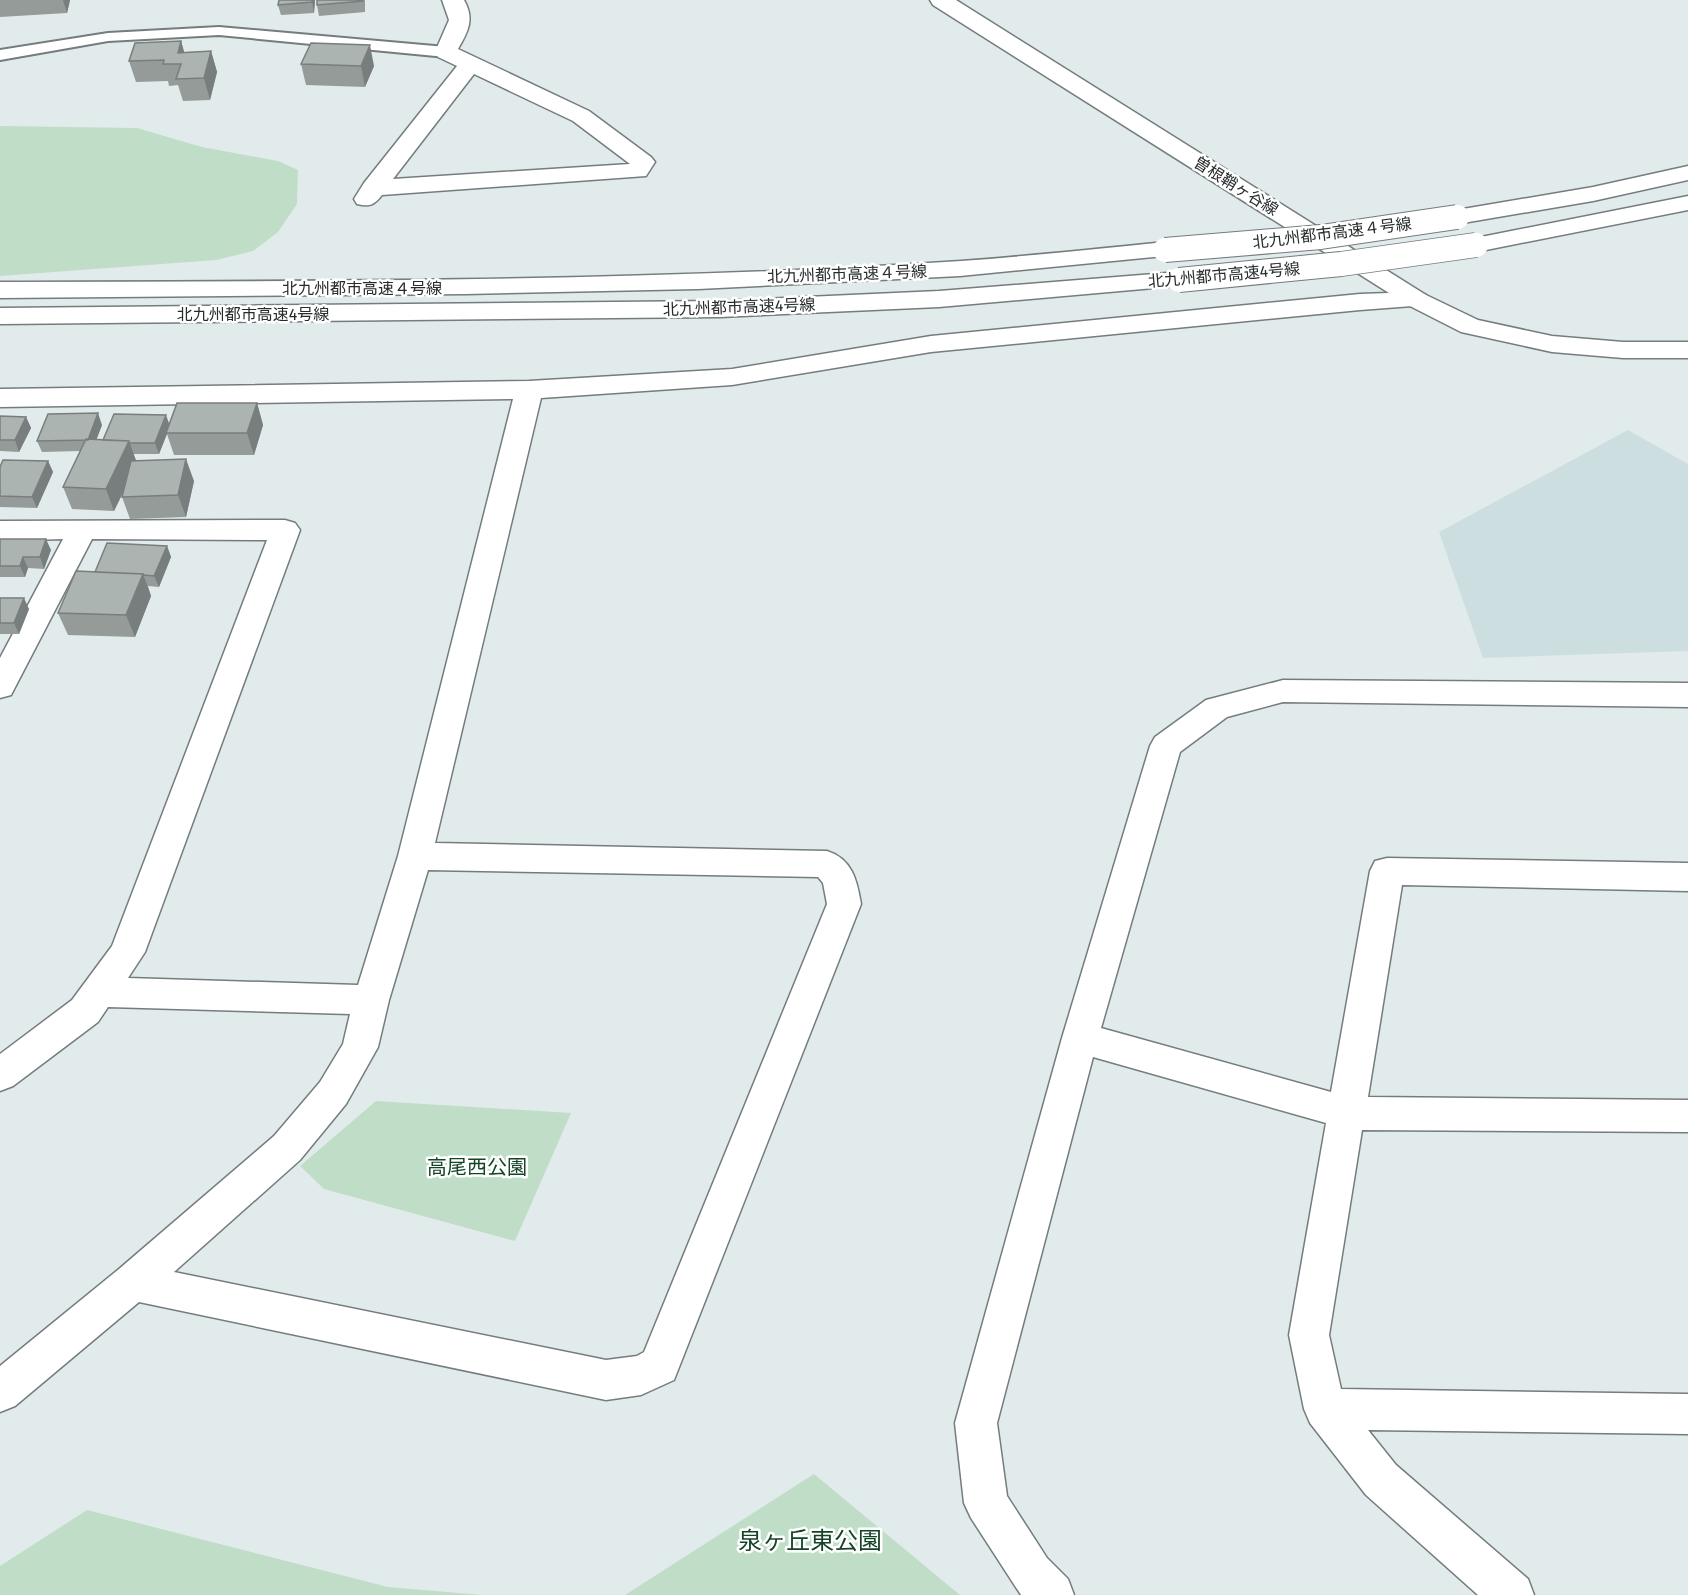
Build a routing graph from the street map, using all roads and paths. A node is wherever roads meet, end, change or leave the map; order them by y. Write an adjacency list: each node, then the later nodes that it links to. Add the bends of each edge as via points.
1 (453, 0): 3 (main road, via 460,10 461,22)
2 (941, 0): 9 (main road, 曽根鞘ヶ谷線)
3 (446, 52): 4 (lane, via 219,31 108,37); 5 (main road)
4 (0, 55)
5 (470, 64): 5 (main road, via 580,116 643,162 639,171 367,197)
6 (1688, 173): 8 (main road, 北九州都市高速４号線, bridge, via 1593,194 1321,237 933,270 429,288)
7 (1688, 203): 10 (main road, 北九州都市高速4号線, bridge, via 1476,244 1341,264 939,299 720,309)
8 (0, 290)
9 (1417, 300): 11 (main road, 曽根鞘ヶ谷線, via 1470,326 1552,344); 12 (main road, via 1359,302 931,344 732,377)
10 (0, 315)
11 (1688, 350)
12 (529, 390): 13 (main road); 18 (main road)
13 (0, 398)
14 (83, 529): 15 (main road); 16 (main road); 20 (main road, via 285,530 127,952)
15 (0, 531)
16 (0, 687)
17 (1688, 695): 22 (main road, via 1283,690 1217,708 1166,746)
18 (415, 856): 21 (main road); 26 (main road, via 827,864 839,878 844,904 659,1366 641,1375 606,1380)
19 (1688, 877): 24 (main road, via 1387,871)
20 (100, 992): 21 (main road); 23 (main road, via 84,1011)
21 (371, 1000): 26 (main road, via 360,1047 333,1093 287,1148)
22 (1080, 1038): 24 (main road); 30 (main road, via 976,1423 986,1503 1031,1574)
23 (0, 1075)
24 (1347, 1113): 25 (main road); 28 (main road, via 1309,1335)
25 (1688, 1116)
26 (134, 1282): 27 (main road)
27 (0, 1392)
28 (1325, 1409): 29 (main road); 31 (main road, via 1382,1480)
29 (1688, 1414)
30 (1052, 1595)
31 (1512, 1595)

